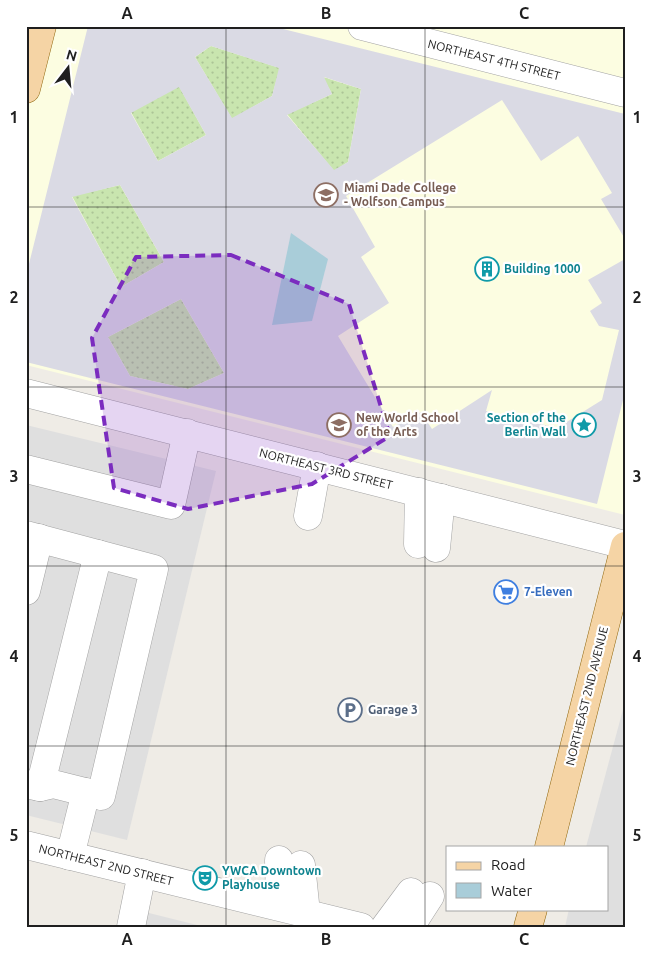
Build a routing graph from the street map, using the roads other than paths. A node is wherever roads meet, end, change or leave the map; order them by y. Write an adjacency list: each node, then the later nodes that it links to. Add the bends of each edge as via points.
1 (42, 26): 3 (main road)
2 (362, 26): 4 (street, NORTHEAST 4TH STREET)
3 (26, 88)
4 (625, 93)
5 (26, 393): 6 (street, NORTHEAST 3RD STREET)
6 (186, 433): 7 (street, NORTHEAST 3RD STREET); 8 (street, via 171,505)
7 (312, 465): 9 (street, NORTHEAST 3RD STREET); 10 (street)
8 (26, 469)
9 (430, 495): 12 (street, NORTHEAST 3RD STREET); 13 (street)
10 (300, 514)
11 (33, 537): 14 (street); 15 (street)
12 (625, 545): 19 (main road, NORTHEAST 2ND AVENUE)
13 (427, 546)
14 (98, 554): 16 (street); 17 (street, via 154,569 102,796)
15 (26, 591)
16 (33, 786): 17 (street, via 53,784)
17 (86, 792): 20 (street)
18 (26, 845): 20 (street, NORTHEAST 2ND STREET)
19 (548, 846)
20 (70, 856): 21 (street, NORTHEAST 2ND STREET)
21 (142, 873): 22 (street, NORTHEAST 2ND STREET); 25 (street)
22 (280, 906): 24 (street, NORTHEAST 2ND STREET); 24 (street, via 290,862)
23 (533, 910): 29 (main road)
24 (306, 913): 26 (street, NORTHEAST 2ND STREET)
25 (131, 927)
26 (361, 927)
27 (385, 927): 28 (street, via 420,894)
28 (410, 927)
29 (528, 927)

